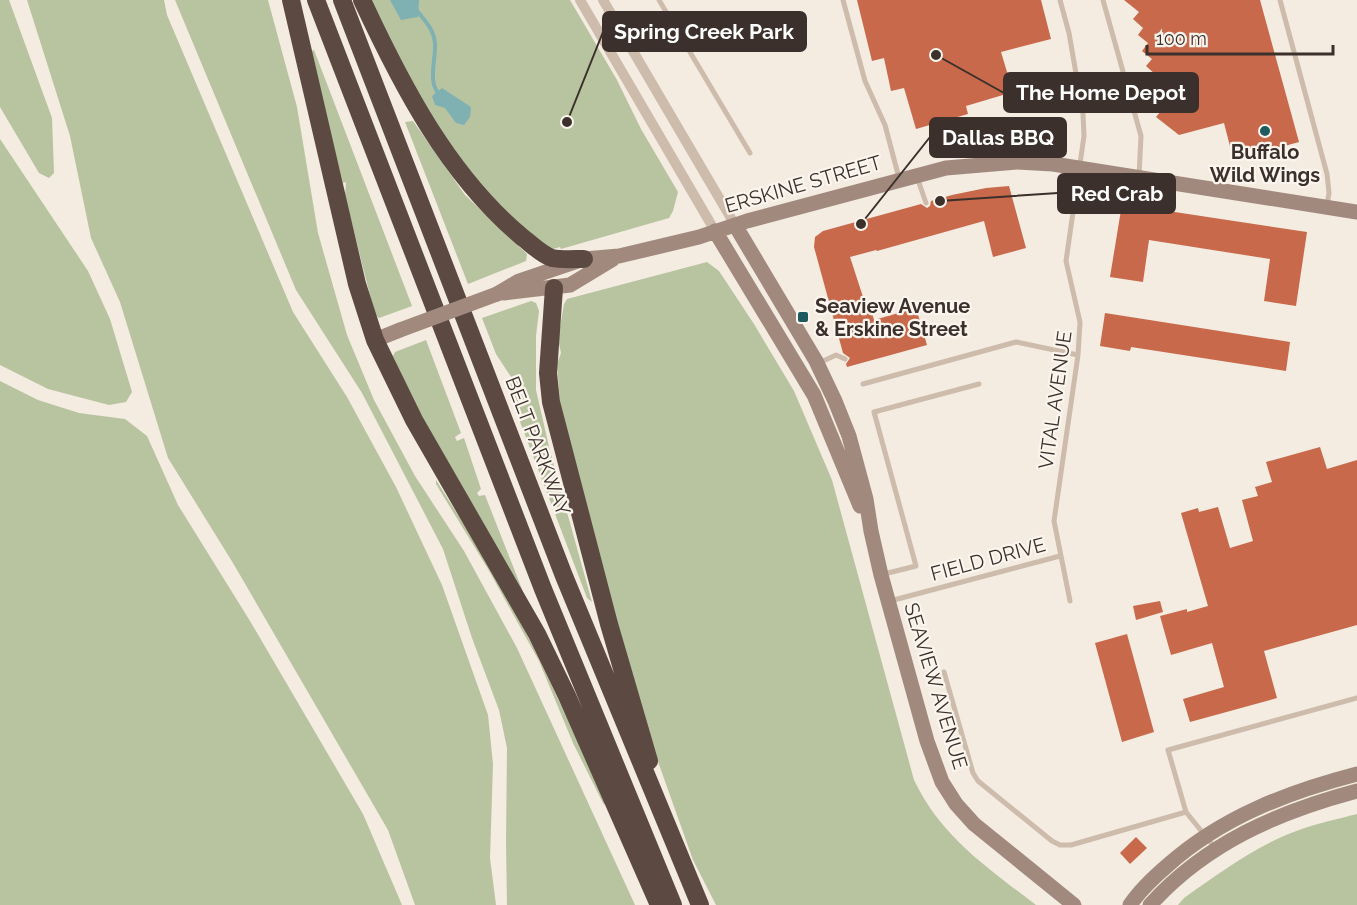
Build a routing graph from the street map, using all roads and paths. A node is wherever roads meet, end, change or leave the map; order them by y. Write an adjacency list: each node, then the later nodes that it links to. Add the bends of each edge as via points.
1 (291, 0): 26 (highway, via 357,284)
2 (316, 0): 48 (highway, via 539,579)
3 (342, 0): 44 (highway, BELT PARKWAY, via 564,576)
4 (362, 0): 23 (highway, via 432,131 471,184 506,222 551,258)
5 (580, 0): 21 (street)
6 (603, 0): 20 (street)
7 (659, 0): 12 (lane)
8 (843, 0): 16 (lane, via 865,81 885,125)
9 (1060, 0): 13 (lane, VITAL AVENUE, via 1083,114)
10 (1103, 0): 15 (lane, via 1141,136)
11 (1280, 0): 18 (lane, via 1327,174)
12 (750, 153)
13 (1081, 167): 14 (main road, ERSKINE STREET, via 1017,162 960,165); 15 (main road, ERSKINE STREET); 29 (lane, VITAL AVENUE, via 1066,261 1080,322)
14 (916, 175): 16 (main road, ERSKINE STREET); 17 (lane)
15 (1139, 177): 18 (main road, ERSKINE STREET)
16 (899, 179): 20 (main road, ERSKINE STREET)
17 (926, 203)
18 (1326, 206): 19 (main road, ERSKINE STREET)
19 (1357, 212)
20 (735, 225): 21 (main road, ERSKINE STREET); 31 (main road, SEAVIEW AVENUE)
21 (716, 231): 22 (main road, ERSKINE STREET); 34 (main road, SEAVIEW AVENUE, via 814,395)
22 (619, 256): 23 (main road, ERSKINE STREET); 24 (main road, ERSKINE STREET, via 570,285)
23 (584, 260): 25 (main road, ERSKINE STREET, via 519,281)
24 (554, 288): 25 (main road, ERSKINE STREET); 44 (highway, via 548,373 551,402)
25 (497, 294): 26 (main road, ERSKINE STREET, bridge)
26 (375, 340): 47 (highway, via 414,420 537,634)
27 (842, 350): 28 (lane)
28 (836, 355): 30 (lane); 31 (lane)
29 (1078, 355): 32 (lane, via 1016,342); 35 (lane, VITAL AVENUE, via 1054,521)
30 (845, 359)
31 (818, 364): 34 (main road, SEAVIEW AVENUE, via 854,453)
32 (863, 384)
33 (979, 384): 36 (lane, via 874,412 916,566)
34 (871, 531): 36 (main road, SEAVIEW AVENUE)
35 (1060, 556): 37 (lane, VITAL AVENUE); 38 (lane, FIELD DRIVE)
36 (881, 575): 38 (main road, SEAVIEW AVENUE)
37 (1071, 601)
38 (889, 602): 50 (main road, SEAVIEW AVENUE, via 929,748 949,794 974,824)
39 (944, 672): 43 (lane, via 978,781 1052,841 1071,845)
40 (1357, 698): 43 (lane, via 1168,750)
41 (1357, 774): 45 (main road, via 1273,800)
42 (1357, 791): 46 (main road, via 1285,813)
43 (1186, 812): 45 (lane)
44 (664, 821): 49 (highway, BELT PARKWAY)
45 (1206, 836): 46 (lane); 51 (main road, via 1168,865)
46 (1216, 850): 52 (main road)
47 (658, 905)
48 (674, 905)
49 (700, 905)
50 (1074, 905)
51 (1130, 905)
52 (1150, 905)

